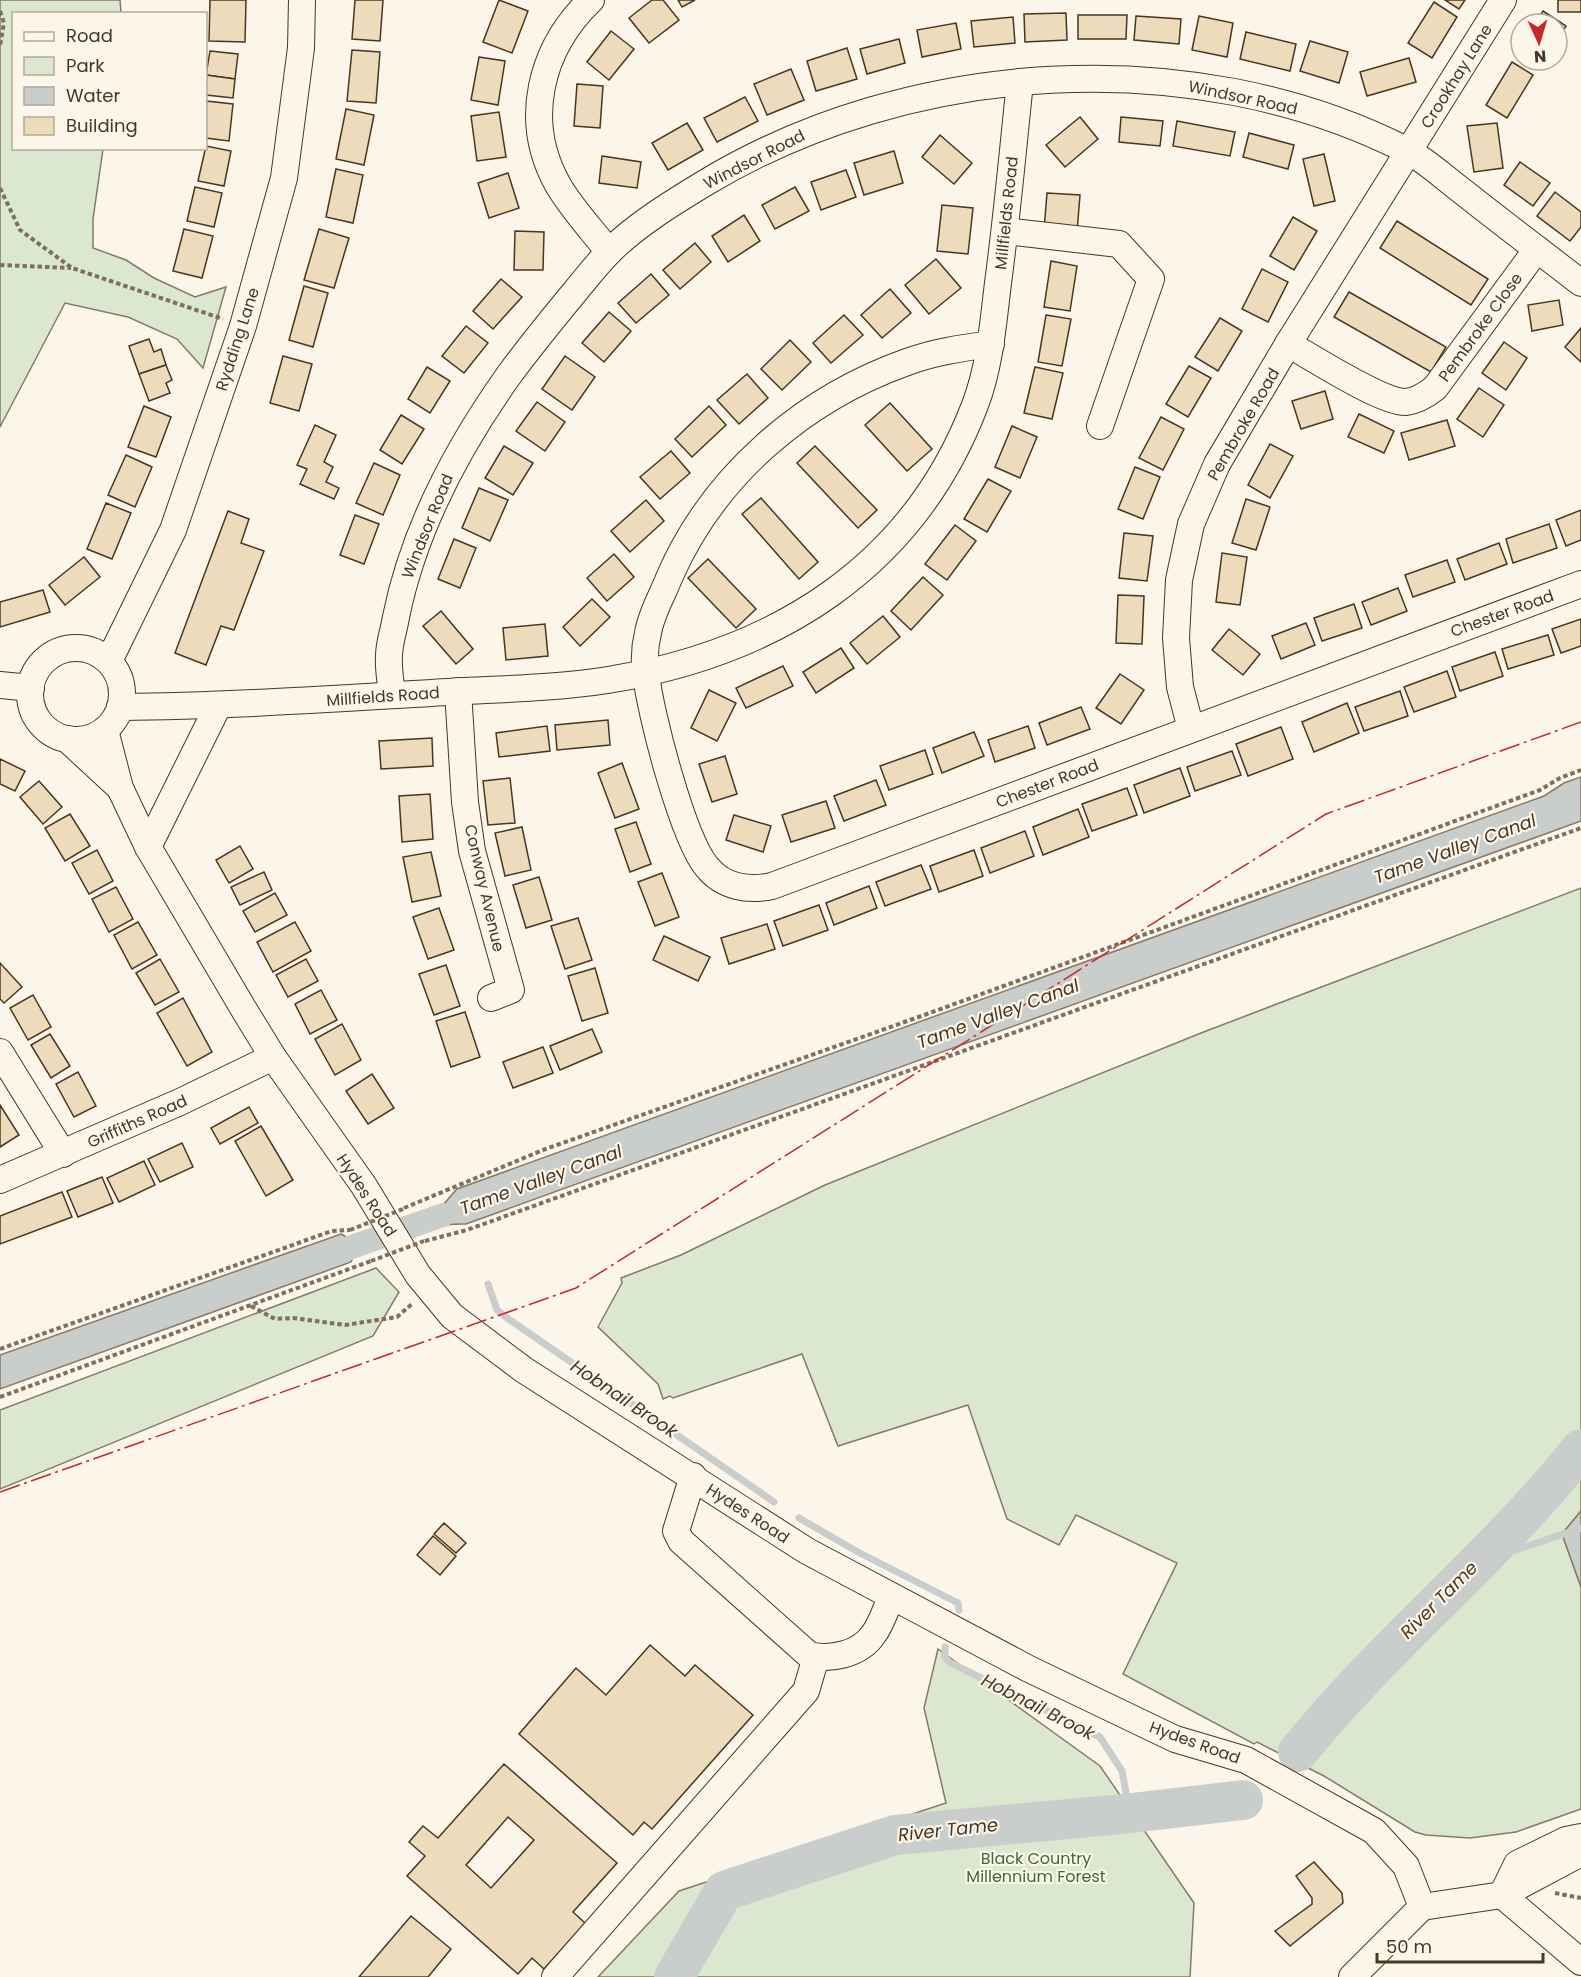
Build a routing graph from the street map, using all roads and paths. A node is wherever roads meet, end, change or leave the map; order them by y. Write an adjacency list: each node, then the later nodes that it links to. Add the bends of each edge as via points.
1 (302, 0): 15 (street, Rydding Lane, via 301,48 284,178)
2 (590, 0): 11 (street, via 564,29 546,64 539,124 549,166 559,186)
3 (1503, 0): 7 (street, Crookhay Lane)
4 (0, 11): 5 (path, via 4,23)
5 (0, 46)
6 (1020, 82): 7 (street, Windsor Road, via 1121,78 1217,88 1347,123); 9 (street, Millfields Road); 11 (street, Windsor Road, via 901,102 797,136 747,159 680,198)
7 (1409, 151): 10 (street); 17 (street, Pembroke Road)
8 (0, 188): 13 (path, via 20,230)
9 (1005, 231): 16 (street, Millfields Road); 18 (street, via 1119,244 1151,279)
10 (1538, 249): 14 (street); 17 (street, Pembroke Close, via 1435,388 1416,400 1405,402 1383,396)
11 (609, 252): 25 (street, Windsor Road, via 530,345 453,461 404,581 389,655)
12 (0, 265): 13 (path)
13 (72, 268): 15 (path)
14 (1581, 283)
15 (243, 326): 20 (street, Rydding Lane, via 173,530)
16 (991, 344): 21 (street, Millfields Road, via 977,401 948,463 910,520 862,570 779,628 716,654); 21 (street, via 942,352 876,374 814,408 759,451 714,502 678,559 650,625)
17 (1288, 344): 28 (street, Pembroke Road, via 1217,464 1191,524 1184,551 1176,609 1176,654)
18 (1100, 426)
19 (1581, 584): 28 (street, Chester Road)
20 (109, 662): 23 (street, via 82,649 55,651 40,664); 27 (street, via 121,688)
21 (646, 673): 24 (street, Millfields Road, via 571,684); 28 (street, Chester Road, via 670,776 699,856 716,876 749,889 772,886)
22 (0, 685): 23 (street)
23 (31, 688): 30 (street, Hydes Road, via 39,719 60,739)
24 (458, 691): 25 (street, Millfields Road); 35 (street, Conway Avenue, via 472,851 511,990)
25 (392, 695): 26 (street, Millfields Road)
26 (218, 706): 27 (street, Millfields Road); 34 (street)
27 (120, 707): 29 (street)
28 (1191, 729)
29 (105, 730): 30 (street, via 85,740); 32 (street, Hydes Road)
30 (67, 739): 32 (street, Hydes Road)
31 (1581, 770): 42 (path, bridge, via 1540,790 543,1150 350,1230 332,1231)
32 (120, 789): 34 (street, Hydes Road)
33 (1581, 828): 41 (path, bridge)
34 (148, 846): 37 (street, Hydes Road)
35 (491, 998)
36 (0, 1052): 38 (street)
37 (273, 1057): 38 (street, Griffiths Road); 40 (street, Hydes Road, via 364,1186)
38 (63, 1154): 39 (street, Griffiths Road)
39 (0, 1180)
40 (430, 1289): 41 (path, via 398,1317 345,1325 275,1319); 44 (street, Hydes Road, via 452,1316 525,1370)
41 (250, 1305): 43 (path)
42 (0, 1349)
43 (0, 1397)
44 (693, 1476): 45 (street, Hydes Road, via 807,1551); 46 (street, via 676,1530 681,1540 808,1655)
45 (891, 1597): 46 (street, via 873,1637 848,1653 826,1659); 52 (street, Hydes Road, via 1029,1669 1175,1738 1246,1760 1374,1831 1406,1866)
46 (816, 1657): 54 (street, via 806,1691)
47 (1581, 1837): 50 (street, via 1566,1840 1518,1864)
48 (1581, 1853): 50 (street)
49 (1544, 1890): 51 (path)
50 (1502, 1895): 52 (street); 53 (street)
51 (1581, 1898)
52 (1422, 1907): 55 (street)
53 (1581, 1962)
54 (555, 1977)
55 (1352, 1977)

